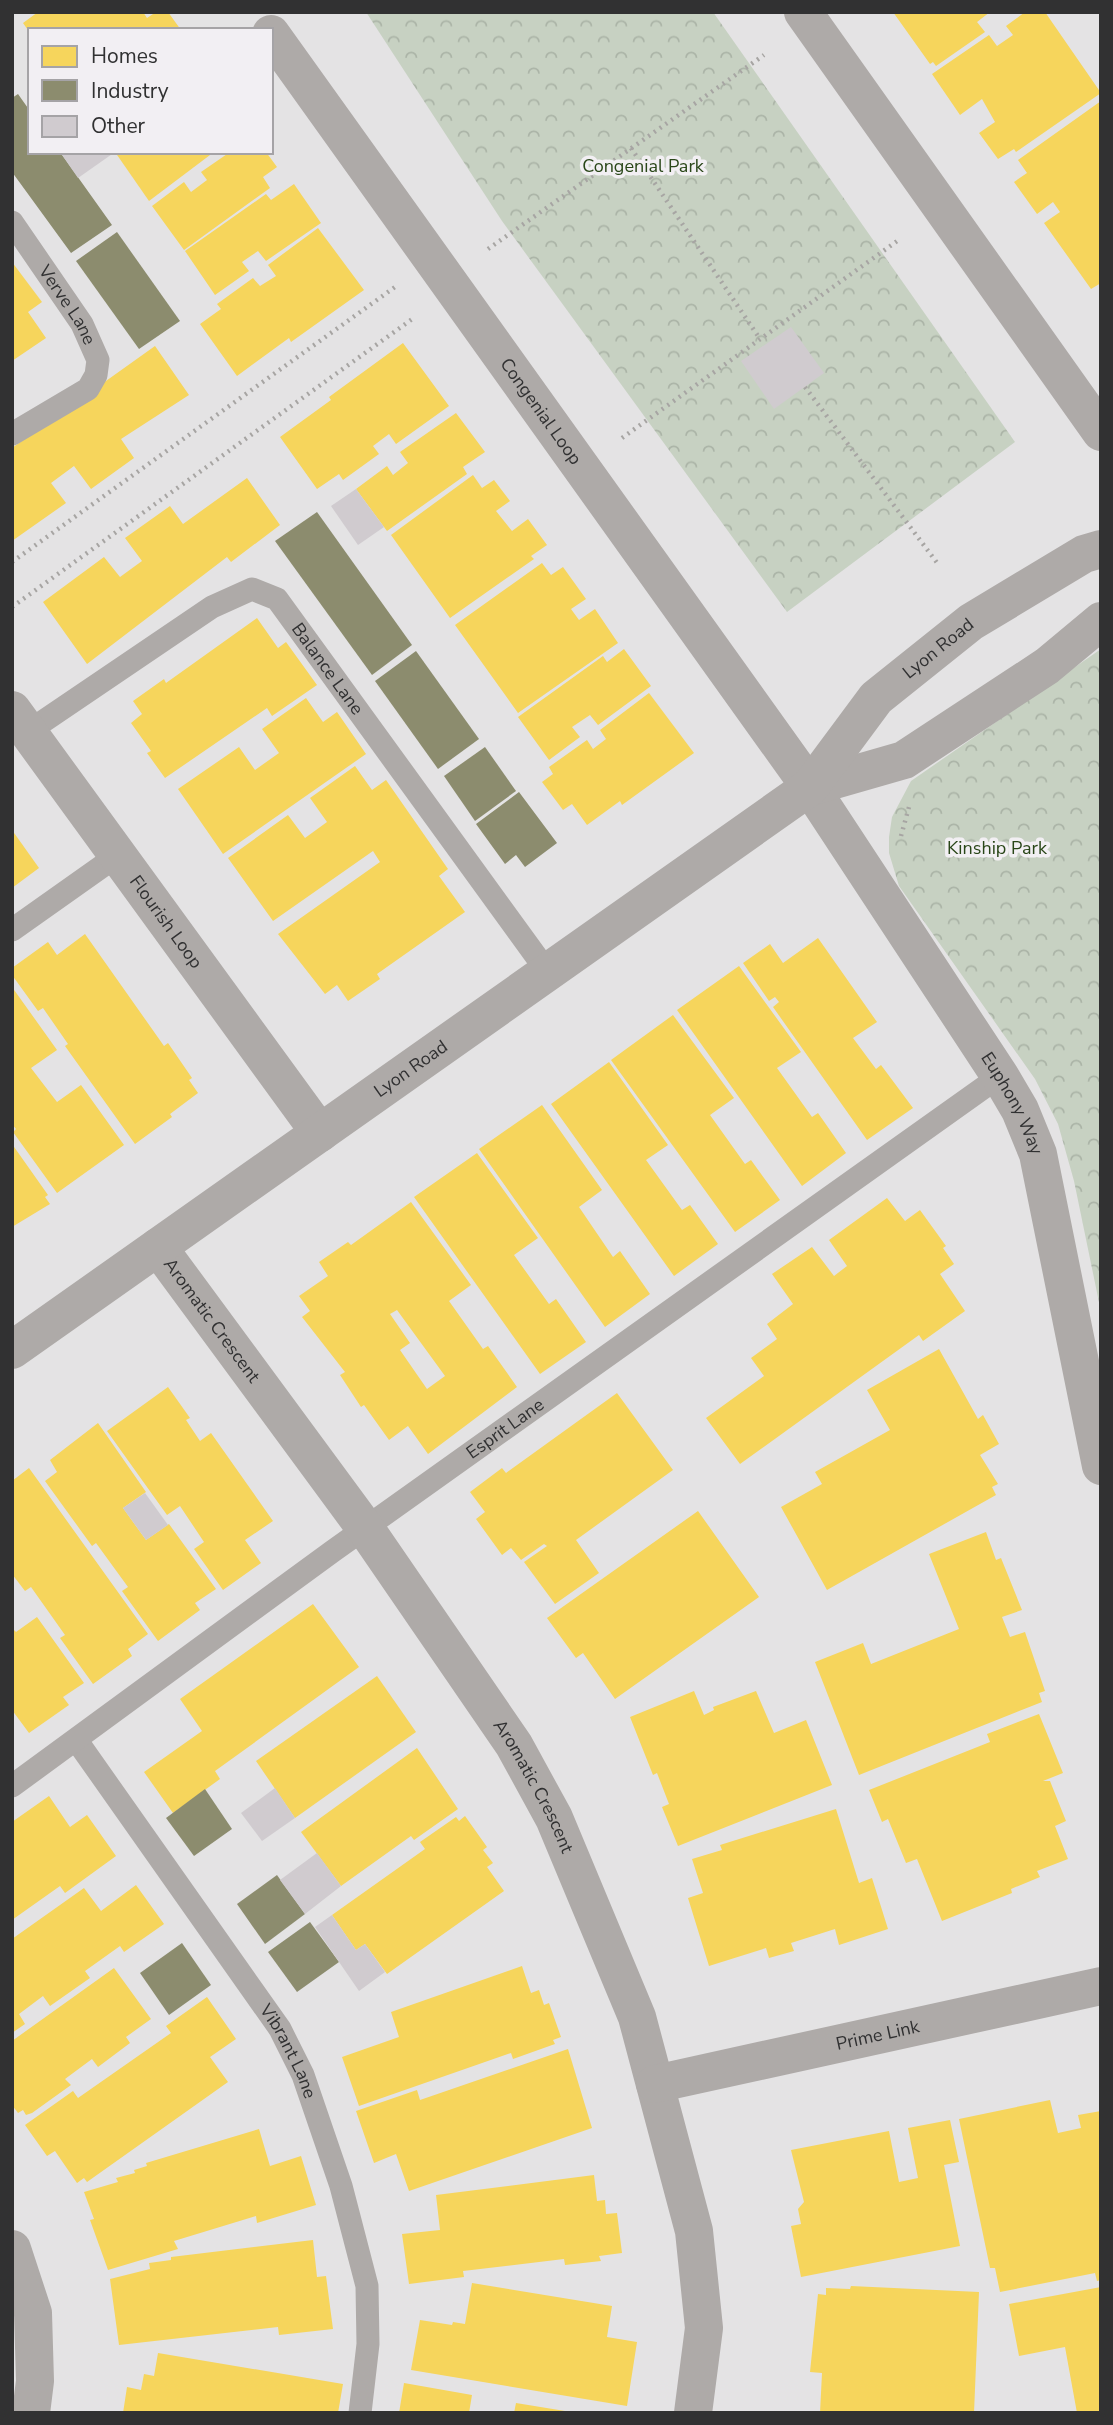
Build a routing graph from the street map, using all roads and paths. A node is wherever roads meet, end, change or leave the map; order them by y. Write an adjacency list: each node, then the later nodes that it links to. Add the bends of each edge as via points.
1 (256, 12): 3 (street, Congenial Loop)
2 (803, 12): 14 (street)
3 (267, 28)
4 (273, 36): 23 (street, Congenial Loop)
5 (764, 55): 6 (path)
6 (631, 148): 9 (path); 12 (path)
7 (12, 222): 15 (lane, Verve Lane, via 82,324 98,360 88,388)
8 (900, 239): 12 (path)
9 (488, 249)
10 (398, 284): 18 (path)
11 (419, 314): 20 (path)
12 (760, 339): 16 (path)
13 (805, 387): 19 (path)
14 (1101, 432)
15 (12, 434)
16 (622, 438)
17 (1101, 549): 23 (street, Lyon Road, via 1084,554 971,622 876,698)
18 (12, 562)
19 (938, 564)
20 (12, 607)
21 (1101, 621): 23 (street, Lyon Road, via 1047,666 904,760)
22 (20, 721): 26 (street, Flourish Loop); 28 (lane, Balance Lane, via 212,607 252,589 277,599)
23 (810, 787): 28 (street, Lyon Road); 29 (street, Euphony Way)
24 (913, 795): 25 (path)
25 (898, 846)
26 (118, 855): 27 (lane); 30 (street, Flourish Loop)
27 (12, 930)
28 (549, 974): 30 (street, Lyon Road)
29 (1000, 1076): 33 (street, Euphony Way, via 1038,1154); 34 (lane, Esprit Lane)
30 (320, 1133): 31 (street, Lyon Road)
31 (158, 1247): 32 (street, Lyon Road); 34 (street, Aromatic Crescent)
32 (12, 1350)
33 (1101, 1466)
34 (365, 1528): 35 (lane, Esprit Lane); 38 (street, Aromatic Crescent, via 514,1745 554,1818 637,2017)
35 (77, 1741): 36 (lane, Esprit Lane); 41 (lane, Vibrant Lane, via 280,2029 303,2075 341,2186 367,2286 368,2344)
36 (12, 1786)
37 (1101, 1986): 38 (street, Prime Link)
38 (655, 2084): 42 (street, Aromatic Crescent, via 694,2231 704,2328)
39 (12, 2249): 40 (street, via 33,2313)
40 (31, 2413)
41 (360, 2413)
42 (692, 2413)

